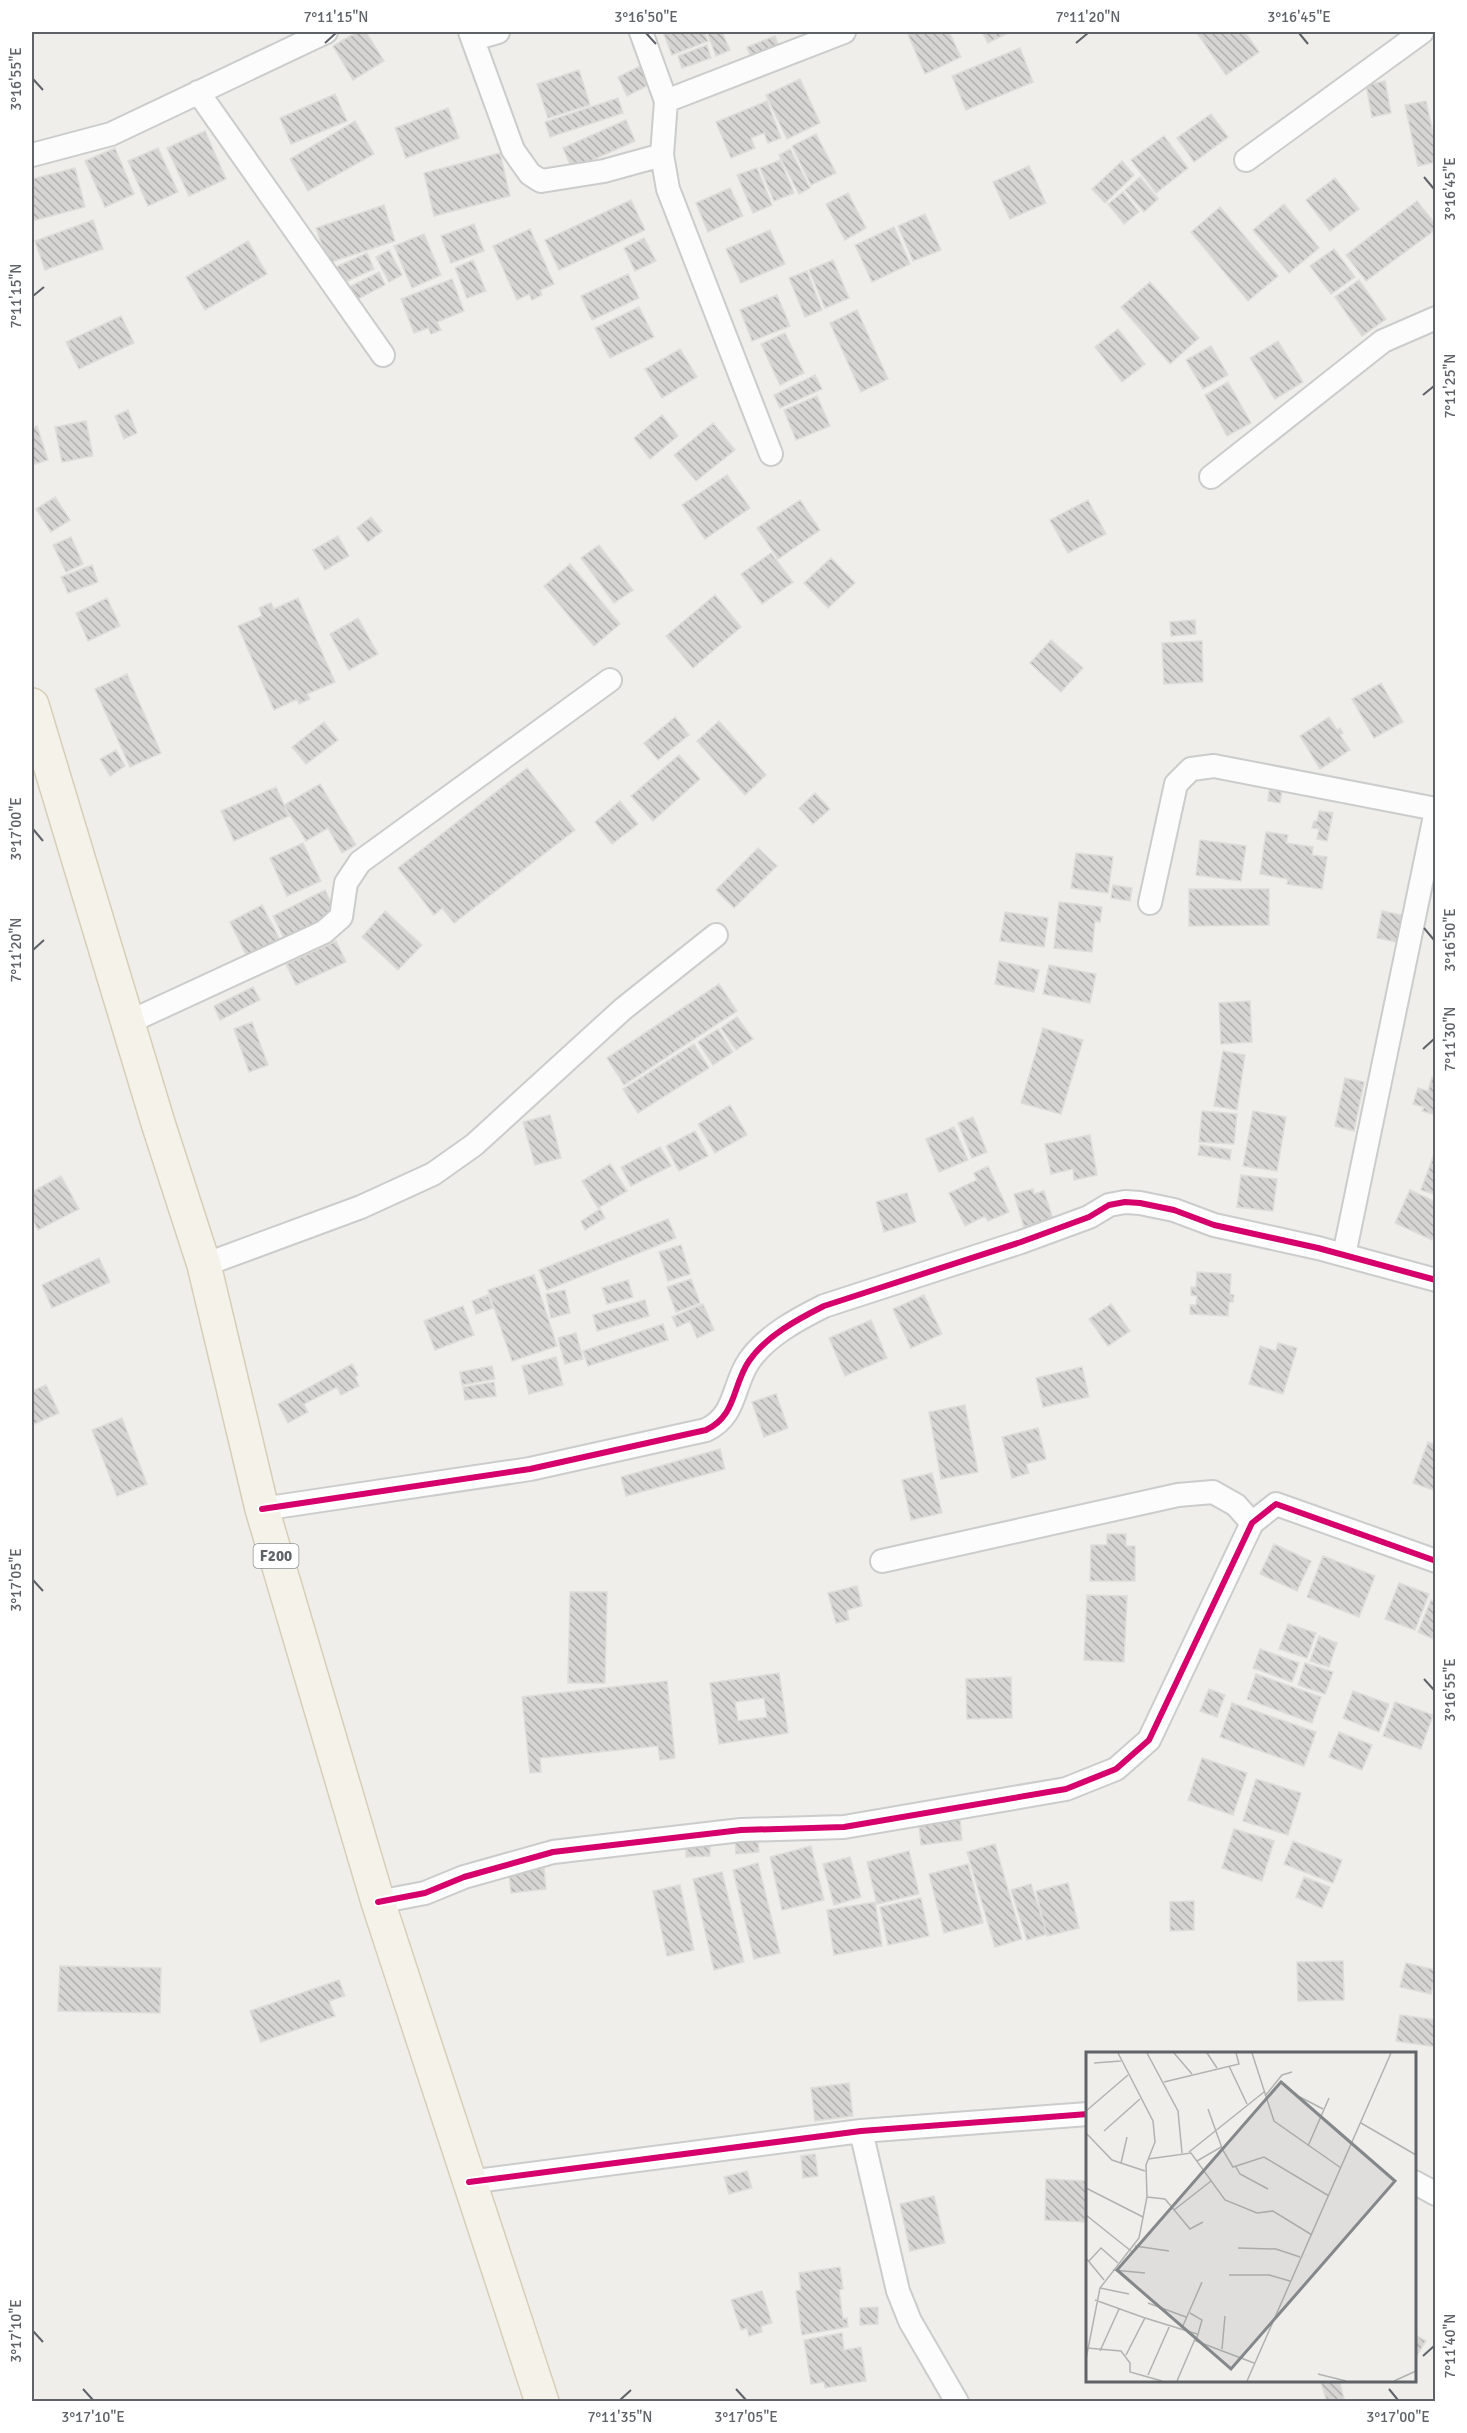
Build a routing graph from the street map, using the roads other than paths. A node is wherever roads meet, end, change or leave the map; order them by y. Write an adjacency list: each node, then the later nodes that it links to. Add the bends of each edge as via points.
1 (326, 32): 7 (street)
2 (498, 32): 6 (street)
3 (640, 32): 8 (street)
4 (844, 32): 8 (street)
5 (1422, 32): 11 (street)
6 (472, 35): 10 (street, via 513,150 530,174 541,181 604,171)
7 (198, 92): 9 (street, via 111,134); 13 (street)
8 (666, 101): 10 (street)
9 (32, 155)
10 (662, 155): 14 (street, via 668,189)
11 (1246, 160)
12 (1436, 318): 15 (street, via 1383,341)
13 (383, 355)
14 (771, 454)
15 (1211, 477)
16 (610, 680): 21 (street, via 360,862 346,883 341,918 324,932)
17 (32, 705): 21 (main road, F200)
18 (1436, 810): 19 (street, via 1214,766 1191,769 1176,784); 22 (street)
19 (1150, 903)
20 (716, 935): 23 (street, via 623,1009 474,1145 433,1174 361,1207)
21 (128, 1023): 23 (main road, F200)
22 (1344, 1255): 24 (street); 25 (street, via 1214,1225 1174,1210 1140,1203 1108,1205 1022,1242 824,1305 804,1316 753,1356 726,1415 706,1430 530,1469)
23 (204, 1265): 25 (main road, F200)
24 (1436, 1280)
25 (262, 1509): 29 (main road, F200)
26 (1252, 1523): 27 (street, via 1236,1505 1213,1492 1178,1495); 28 (street, via 1276,1504); 29 (street, via 1149,1740 1116,1769 1066,1790 844,1827 741,1830 553,1852 464,1877 425,1893)
27 (882, 1561)
28 (1436, 1561)
29 (378, 1902): 32 (main road, F200)
30 (1086, 2114): 31 (street)
31 (861, 2131): 32 (street); 36 (street, via 898,2290 910,2321)
32 (469, 2182): 35 (main road, F200)
33 (1416, 2183): 34 (street)
34 (1436, 2194)
35 (542, 2402)
36 (957, 2402)

